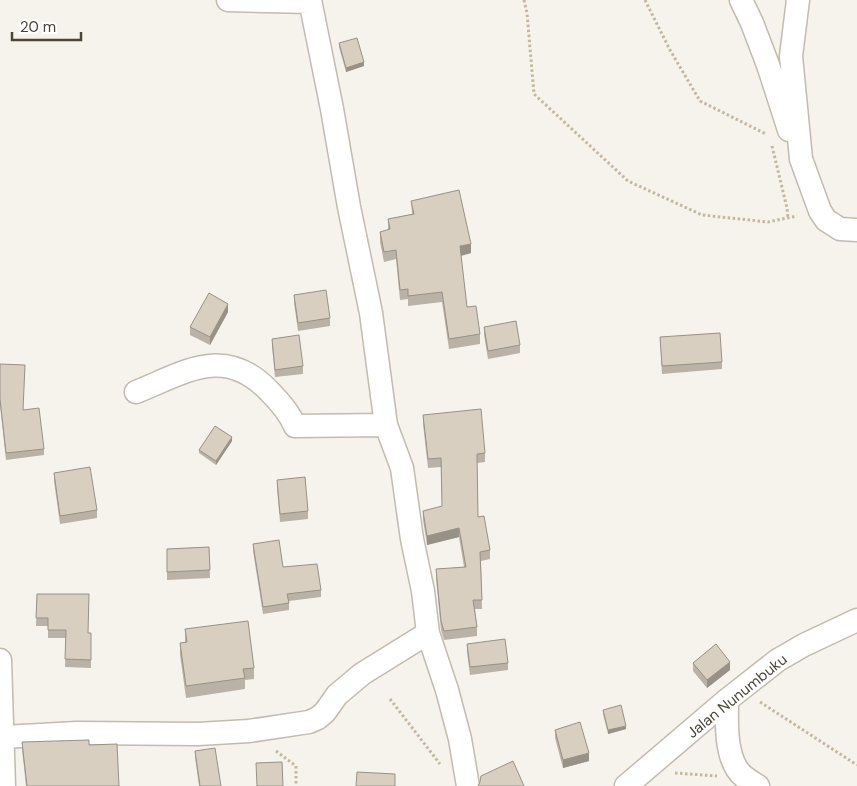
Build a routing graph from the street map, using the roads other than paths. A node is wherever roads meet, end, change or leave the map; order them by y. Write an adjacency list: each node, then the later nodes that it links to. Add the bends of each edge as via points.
1 (228, 0): 4 (street)
2 (741, 0): 5 (street)
3 (798, 0): 5 (street, via 791,56)
4 (310, 1): 8 (street, via 371,312)
5 (801, 159): 6 (street, via 826,220 840,229)
6 (857, 230)
7 (136, 392): 8 (street, via 199,368 215,364 234,366 264,386 287,411 295,426)
8 (386, 425): 10 (street, via 402,468)
9 (857, 620): 13 (street, Jalan Nunumbuku, via 778,660)
10 (428, 633): 14 (street, via 362,674 337,695 325,712 309,722 249,732); 17 (street, via 458,731)
11 (0, 660): 12 (street)
12 (0, 668): 14 (street)
13 (734, 695): 15 (street, via 727,723 732,760 737,770); 18 (street, Jalan Nunumbuku)
14 (3, 737): 16 (street)
15 (752, 782)
16 (4, 786)
17 (468, 786)
18 (626, 786)

